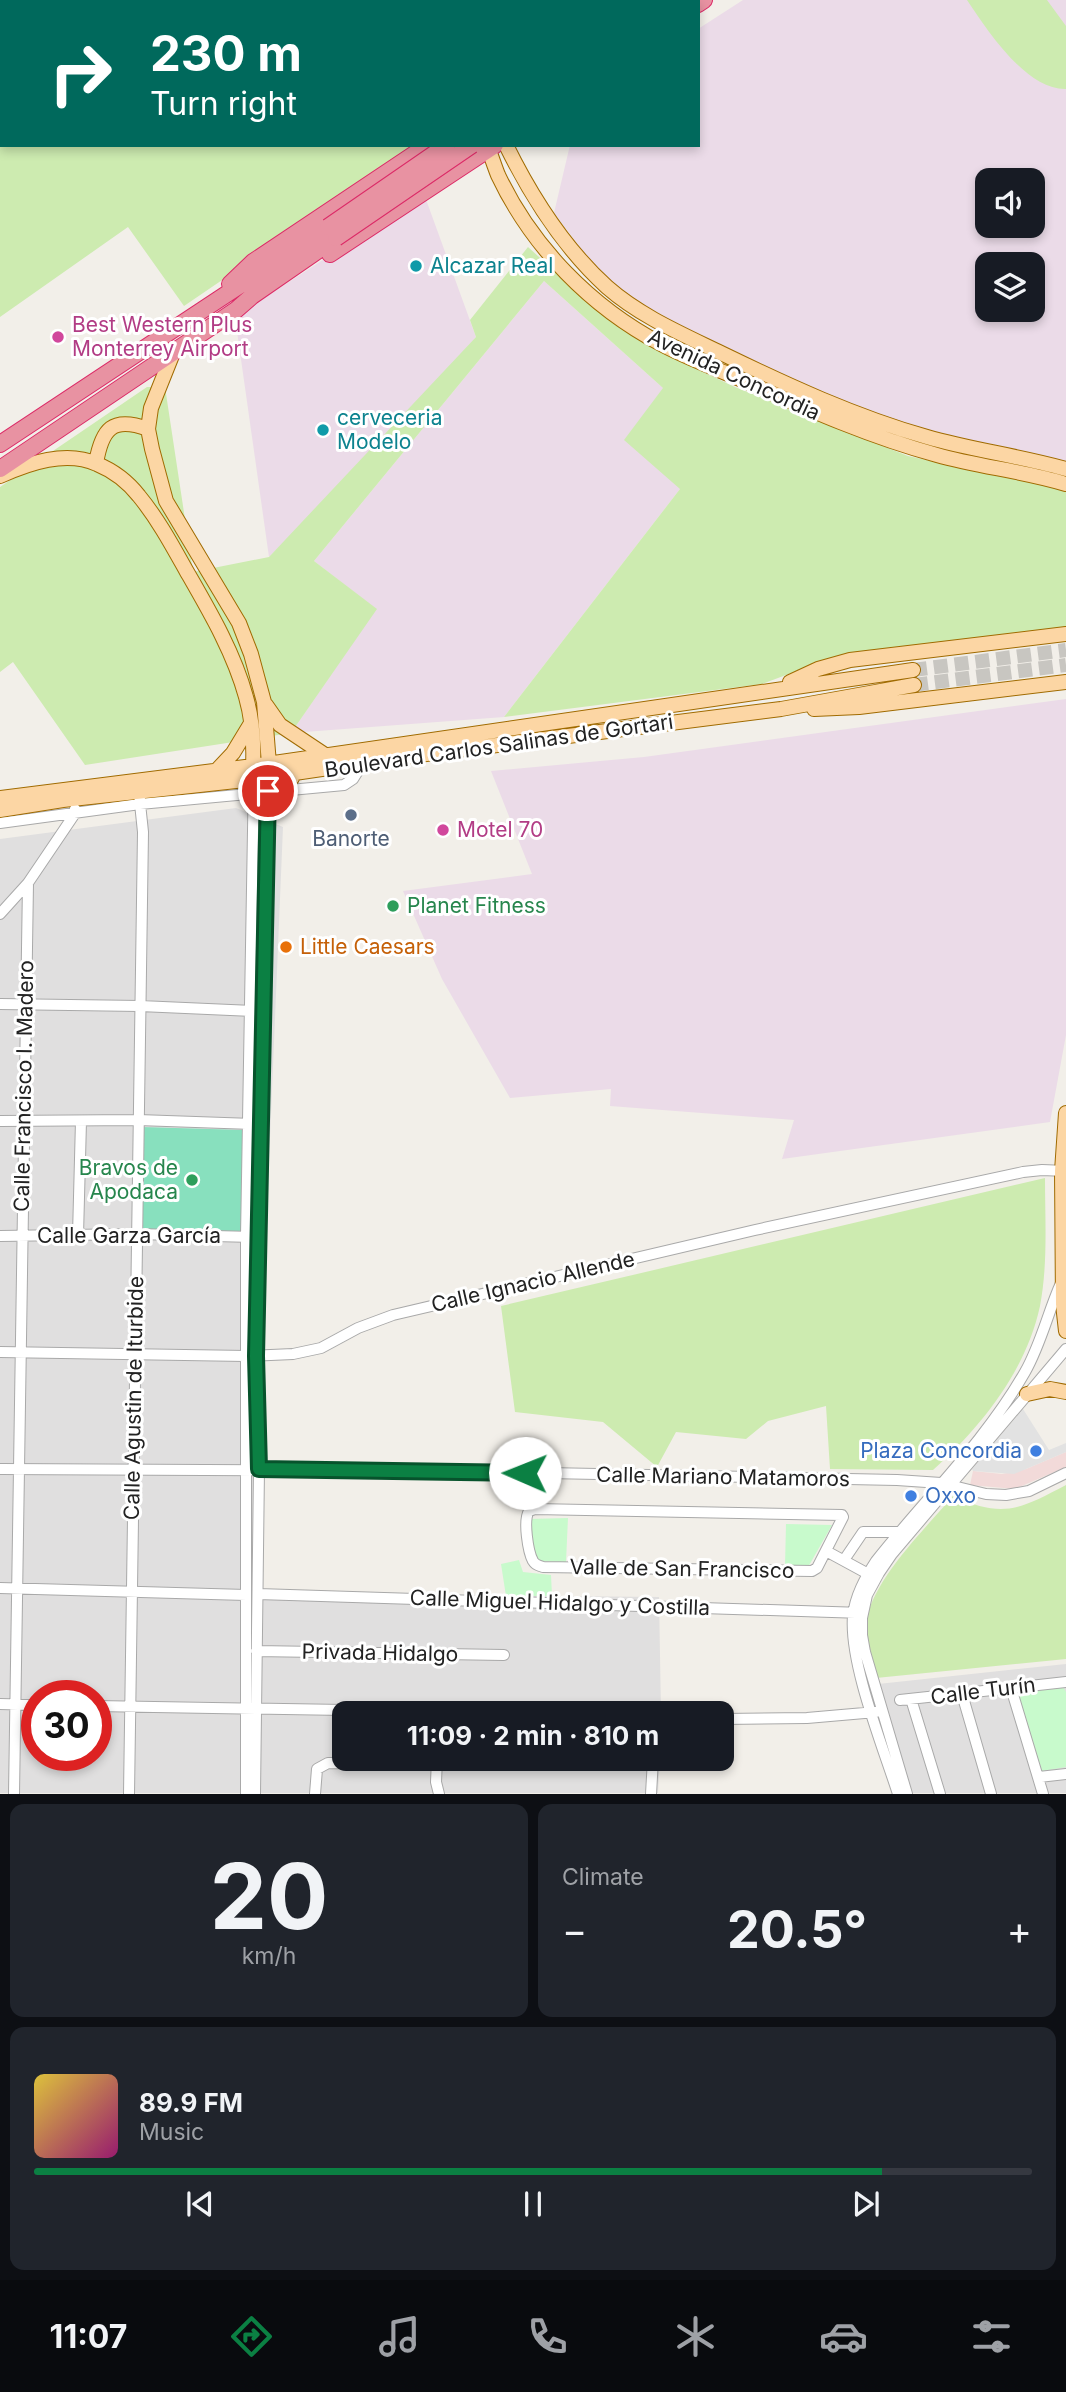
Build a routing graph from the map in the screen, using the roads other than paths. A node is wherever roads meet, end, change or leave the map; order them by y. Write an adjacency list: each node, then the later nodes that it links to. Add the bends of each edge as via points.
1 (426, 147): 7 (highway, via 447,154 450,163); 9 (highway, via 253,262)
2 (444, 147): 8 (highway, bridge)
3 (484, 147): 8 (highway, bridge)
4 (485, 147): 7 (highway)
5 (486, 147): 18 (main road, Avenida Concordia, via 512,200 553,258 589,295 643,334 873,436 966,463)
6 (507, 147): 15 (main road, Avenida Concordia, via 532,195 580,260 620,297 661,323 886,424)
7 (442, 179): 10 (highway, via 264,299)
8 (248, 290): 9 (highway); 10 (highway)
9 (225, 295): 13 (highway)
10 (236, 310): 11 (highway)
11 (173, 353): 12 (main road, via 150,408); 16 (highway)
12 (148, 429): 14 (main road, via 122,423 105,431); 24 (main road, via 166,501 239,623)
13 (0, 444)
14 (96, 463): 17 (main road, via 53,459); 26 (main road, via 120,476 169,539 227,648 247,700)
15 (1066, 468)
16 (0, 469)
17 (0, 476)
18 (1066, 484)
19 (1066, 634): 23 (main road, via 850,660)
20 (912, 670): 23 (main road, Boulevard Carlos Salinas de Gortari)
21 (1066, 682): 25 (main road, via 843,709)
22 (914, 685): 25 (main road, Boulevard Carlos Salinas de Gortari)
23 (778, 688): 27 (main road, Boulevard Carlos Salinas de Gortari)
24 (264, 702): 27 (main road, via 280,725); 30 (main road)
25 (781, 709): 28 (main road, Boulevard Carlos Salinas de Gortari)
26 (250, 725): 29 (main road); 30 (main road)
27 (325, 755): 30 (main road, Boulevard Carlos Salinas de Gortari)
28 (363, 764): 30 (main road, Boulevard Carlos Salinas de Gortari, via 288,780); 30 (street, via 344,785)
29 (218, 770): 30 (main road, Boulevard Carlos Salinas de Gortari); 32 (main road, Boulevard Carlos Salinas de Gortari)
30 (261, 778): 31 (street); 33 (main road, Boulevard Carlos Salinas de Gortari); 36 (street); 44 (street)
31 (222, 795): 33 (street); 36 (street, via 238,799)
32 (0, 798)
33 (139, 799): 34 (main road, Boulevard Carlos Salinas de Gortari); 42 (street, Calle Agustin de Iturbide, via 143,832)
34 (75, 806): 35 (main road, Boulevard Carlos Salinas de Gortari); 37 (street); 38 (street)
35 (0, 810)
36 (254, 818): 43 (street)
37 (0, 823)
38 (28, 883): 39 (street); 41 (street, Calle Francisco I. Madero)
39 (0, 914)
40 (0, 1004): 41 (street)
41 (25, 1004): 42 (street); 48 (street, Calle Francisco I. Madero)
42 (140, 1006): 43 (street); 46 (street, Calle Agustin de Iturbide)
43 (248, 1011): 44 (street); 50 (street)
44 (264, 1013): 51 (street)
45 (1066, 1113): 52 (main road)
46 (138, 1120): 49 (street); 50 (street); 53 (street, Calle Agustin de Iturbide)
47 (0, 1121): 48 (street)
48 (23, 1121): 49 (street); 55 (street, Calle Francisco I. Madero)
49 (81, 1121): 56 (street)
50 (248, 1124): 51 (street); 57 (street)
51 (261, 1124): 58 (street)
52 (1064, 1171): 59 (main road); 65 (street, Calle Ignacio Allende, via 1008,1175 755,1230 393,1315 311,1351)
53 (137, 1234): 56 (street, Calle Garza García); 57 (street, Calle Garza García); 64 (street, Calle Agustin de Iturbide)
54 (0, 1236): 55 (street, Calle Garza García)
55 (22, 1236): 56 (street, Calle Garza García); 63 (street, Calle Francisco I. Madero)
56 (78, 1236)
57 (246, 1237): 58 (street, Calle Garza García); 65 (street)
58 (259, 1238): 65 (street)
59 (1063, 1280): 60 (main road); 74 (street, via 1037,1350 1020,1380)
60 (1066, 1331)
61 (1066, 1349): 67 (street)
62 (0, 1352): 63 (street, Calle Ignacio Allende)
63 (20, 1352): 64 (street, Calle Ignacio Allende); 69 (street, Calle Francisco I. Madero)
64 (135, 1353): 65 (street, Calle Ignacio Allende); 70 (street, Calle Agustin de Iturbide)
65 (251, 1356): 71 (street); 72 (street)
66 (1066, 1392): 67 (main road, via 1050,1388)
67 (1027, 1394): 74 (street)
68 (0, 1469): 69 (street, Calle Mariano Matamoros)
69 (19, 1469): 70 (street, Calle Mariano Matamoros); 82 (street, Calle Francisco I. Madero)
70 (132, 1469): 71 (street, Calle Mariano Matamoros); 83 (street, Calle Agustin de Iturbide)
71 (246, 1469): 72 (street, Calle Mariano Matamoros); 84 (street)
72 (259, 1469): 74 (street, Calle Mariano Matamoros); 84 (street)
73 (1066, 1473): 74 (street, Calle Mariano Matamoros, via 1029,1491 1006,1495)
74 (946, 1484): 75 (street)
75 (905, 1532): 77 (street, via 865,1531); 80 (street)
76 (832, 1539): 77 (street); 78 (street, Valle de San Francisco); 78 (street, Valle de San Francisco, via 843,1516 535,1509 528,1511 525,1519 533,1560 540,1566 812,1572)
77 (850, 1549): 79 (street)
78 (826, 1550): 79 (street)
79 (844, 1560): 80 (street)
80 (872, 1576): 85 (street)
81 (0, 1588): 82 (street, Calle Miguel Hidalgo y Costilla)
82 (17, 1589): 83 (street, Calle Miguel Hidalgo y Costilla); 92 (street, Calle Francisco I. Madero)
83 (132, 1592): 84 (street, Calle Miguel Hidalgo y Costilla); 95 (street, Calle Agustin de Iturbide)
84 (252, 1594): 85 (street, Calle Miguel Hidalgo y Costilla); 86 (street); 96 (street)
85 (858, 1613): 98 (street, via 855,1646)
86 (256, 1651): 87 (street, Privada Hidalgo); 96 (street)
87 (504, 1655)
88 (1066, 1682): 89 (street, Calle Turín)
89 (1011, 1688): 90 (street, Calle Turín); 104 (street)
90 (962, 1694): 114 (street, Calle Turín, via 905,1700); 115 (street)
91 (0, 1704): 92 (street)
92 (16, 1704): 93 (street); 105 (street, Calle Francisco I. Madero)
93 (21, 1704)
94 (112, 1706): 95 (street)
95 (130, 1707): 96 (street); 106 (street, Calle Agustin de Iturbide)
96 (250, 1709): 97 (street); 107 (street); 108 (street)
97 (332, 1710)
98 (877, 1712): 99 (street); 112 (street); 113 (street)
99 (734, 1718)
100 (332, 1763): 109 (street, via 317,1769)
101 (436, 1771): 110 (street)
102 (652, 1771): 111 (street)
103 (1066, 1774): 104 (street)
104 (1039, 1777): 116 (street)
105 (14, 1794)
106 (128, 1794)
107 (246, 1794)
108 (256, 1794)
109 (315, 1794)
110 (439, 1794)
111 (651, 1794)
112 (898, 1794)
113 (907, 1794)
114 (940, 1794)
115 (991, 1794)
116 (1043, 1794)

